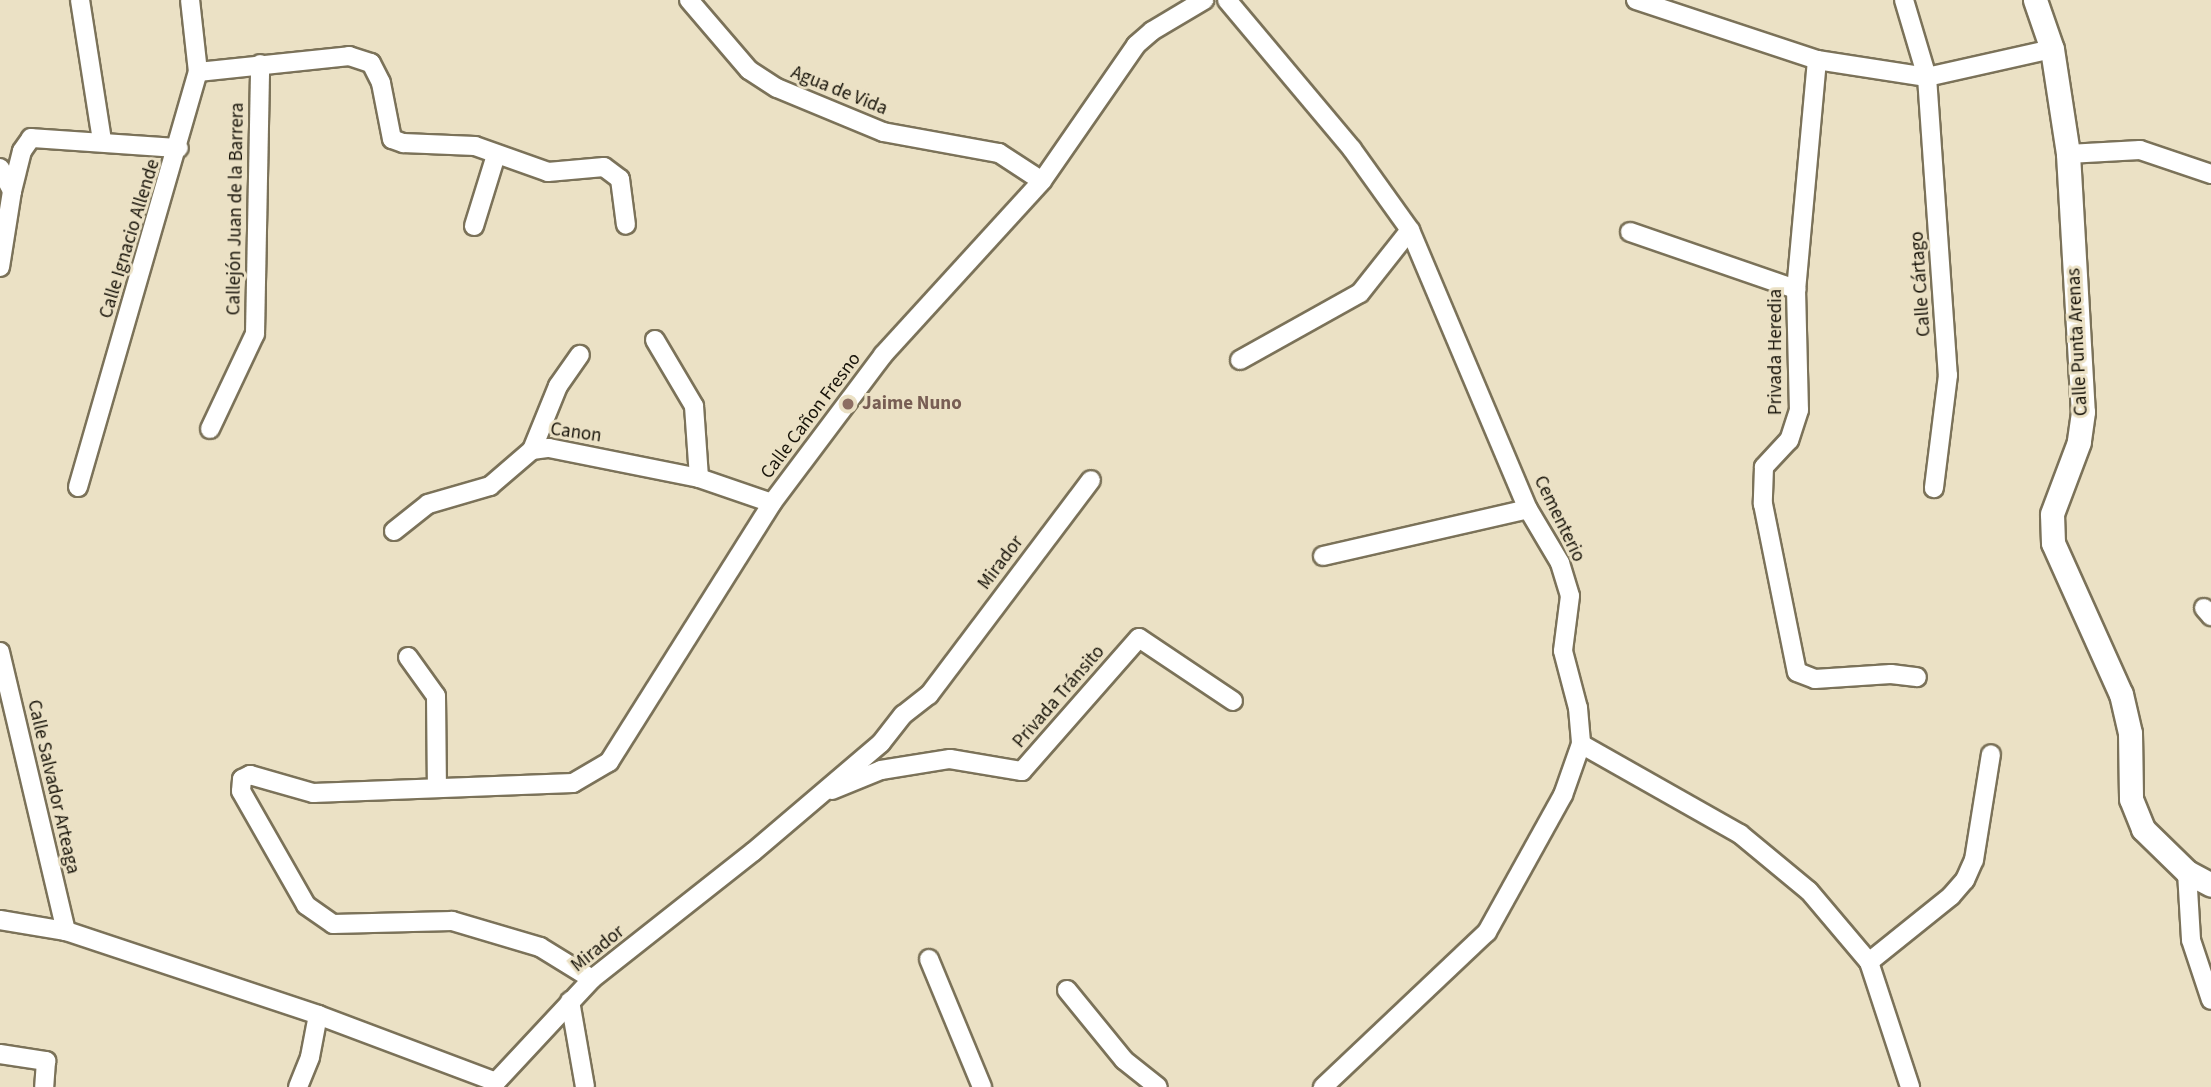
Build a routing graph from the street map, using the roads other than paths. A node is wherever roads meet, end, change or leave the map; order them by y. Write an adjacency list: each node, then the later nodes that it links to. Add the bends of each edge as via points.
1 (80, 0): 14 (street)
2 (190, 0): 12 (street, Calle Ignacio Allende)
3 (690, 0): 20 (street, Agua de Vida, via 749,70 777,88 883,132 999,153)
4 (1204, 0): 20 (street, Calle Cañon Fresno, via 1136,46)
5 (1227, 0): 24 (street, Cementerio, via 1352,149)
6 (1636, 0): 10 (street)
7 (1904, 0): 13 (street, Calle Cártago)
8 (2035, 0): 9 (street, Calle Punta Arenas)
9 (2052, 49): 13 (street); 16 (street, Calle Punta Arenas)
10 (1817, 60): 13 (street); 27 (street, Privada Heredia)
11 (260, 64): 12 (street); 17 (street, via 349,56 371,62 381,83 392,139 475,146); 31 (street, Callejón Juan de la Barrera, via 255,334)
12 (198, 72): 15 (street, Calle Ignacio Allende)
13 (1927, 77): 36 (street, Calle Cártago, via 1948,375)
14 (102, 141): 15 (street); 21 (street, via 31,138 22,151)
15 (179, 148): 35 (street, Calle Ignacio Allende)
16 (2068, 154): 19 (street, via 2140,150); 49 (street, Calle Punta Arenas, via 2083,412 2079,442 2052,514 2053,542 2121,694 2130,733 2131,800 2143,829)
17 (496, 155): 22 (street, via 548,172 604,167 620,179); 23 (street)
18 (0, 168): 21 (street)
19 (2211, 174)
20 (1042, 181): 37 (street, Calle Cañon Fresno, via 883,355)
21 (12, 191): 26 (street)
22 (626, 225)
23 (474, 226)
24 (1410, 230): 30 (street, via 1360,293); 38 (street, Cementerio)
25 (1630, 232): 27 (street)
26 (0, 267)
27 (1796, 289): 43 (street, Privada Heredia, via 1797,427 1764,467 1760,484 1797,672 1815,679 1891,674)
28 (655, 340): 33 (street, via 694,406)
29 (580, 355): 32 (street, via 558,386)
30 (1240, 360)
31 (210, 429)
32 (532, 450): 33 (street, Canon, via 548,448); 39 (street, Canon, via 490,486 428,504)
33 (698, 478): 37 (street, Canon)
34 (1091, 480): 48 (street, Mirador, via 929,695)
35 (78, 487)
36 (1934, 488)
37 (772, 503): 47 (street, Calle Cañon Fresno, via 609,762 573,783)
38 (1528, 509): 40 (street); 45 (street, Cementerio, via 1560,563 1570,596 1563,651 1578,708)
39 (394, 531)
40 (1323, 555)
41 (0, 652): 52 (street, Calle Salvador Arteaga)
42 (408, 657): 47 (street, via 436,696)
43 (1917, 677)
44 (1233, 701): 48 (street, Privada Tránsito, via 1139,638 1023,771 950,759 881,770)
45 (1581, 744): 54 (street, via 1740,834 1809,891); 66 (street, Cementerio, via 1563,795 1487,932)
46 (1991, 754): 54 (street, via 1974,860 1965,880)
47 (437, 789): 55 (street, Calle Cañon Fresno, via 313,793 250,775 242,779 241,791 306,905 333,924 452,921 540,947)
48 (816, 797): 55 (street, Mirador)
49 (2187, 872): 50 (street, Calle Punta Arenas); 57 (street, via 2191,940)
50 (2211, 886)
51 (0, 920): 52 (street, Mirador)
52 (66, 931): 59 (street, Mirador)
53 (929, 960): 64 (street)
54 (1869, 962): 67 (street)
55 (592, 979): 58 (street, Mirador)
56 (1067, 990): 65 (street, via 1124,1060)
57 (2211, 1000)
58 (570, 1001): 59 (street, Mirador, via 496,1082); 63 (street)
59 (318, 1015): 62 (street, via 310,1057)
60 (0, 1054): 61 (street, via 46,1061)
61 (44, 1087)
62 (298, 1087)
63 (585, 1087)
64 (982, 1087)
65 (1158, 1087)
66 (1323, 1087)
67 (1910, 1087)

